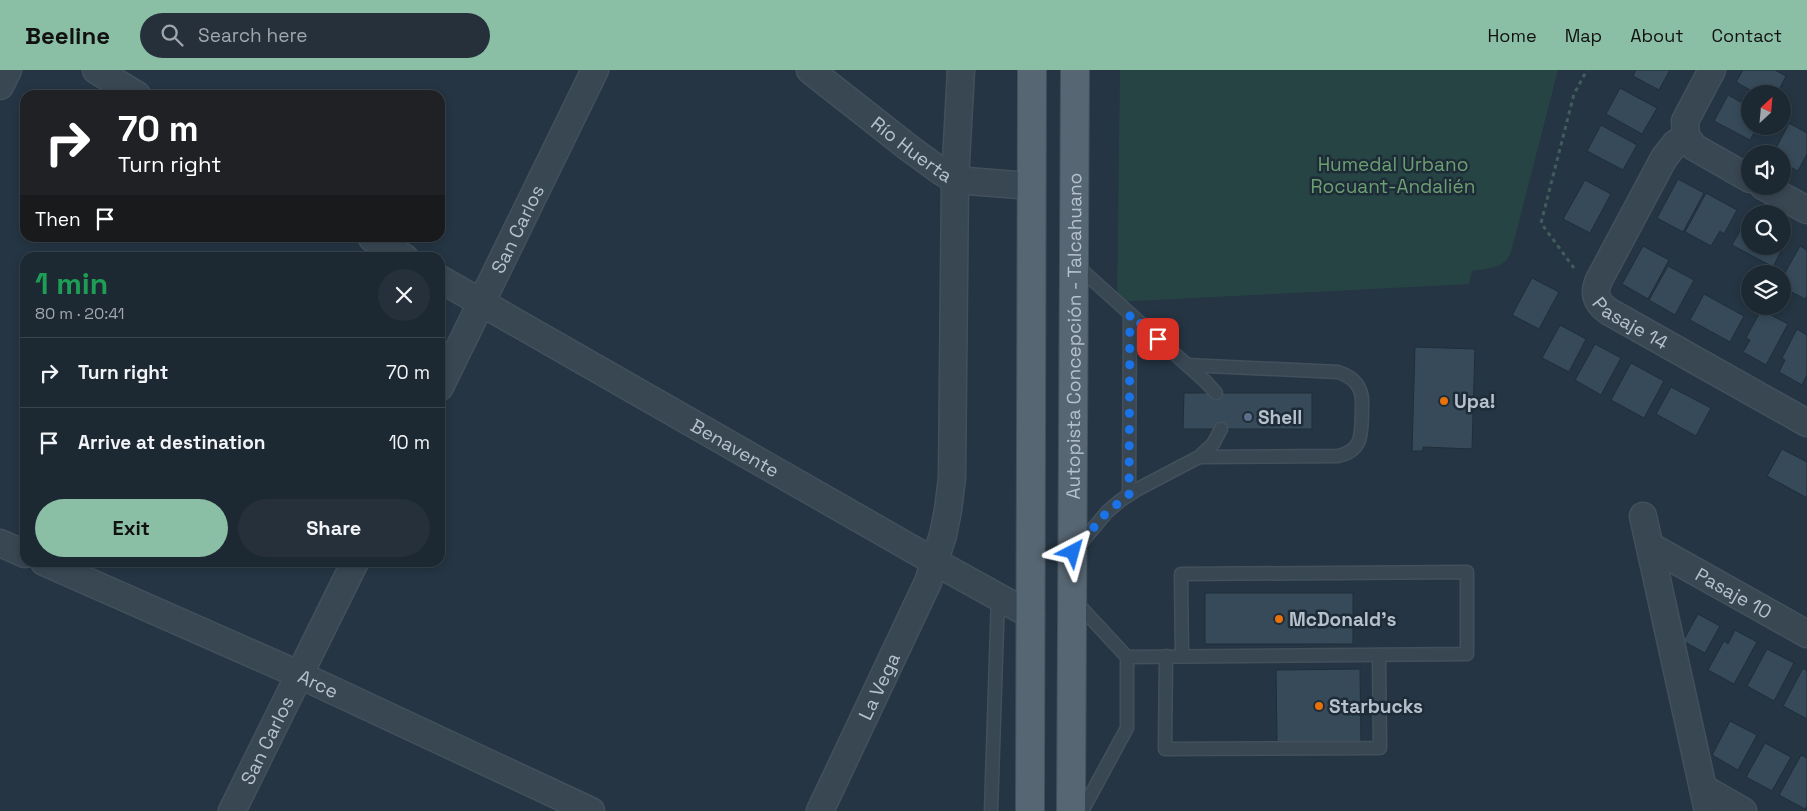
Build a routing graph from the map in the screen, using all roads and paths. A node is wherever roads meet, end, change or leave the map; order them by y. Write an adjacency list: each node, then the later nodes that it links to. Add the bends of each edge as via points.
1 (8, 70): 10 (street)
2 (96, 70): 11 (street)
3 (594, 70): 23 (street, San Carlos)
4 (810, 70): 14 (street, Río Huerta)
5 (961, 70): 14 (street, La Vega)
6 (1032, 70): 15 (main road)
7 (1075, 70): 20 (main road, Autopista Concepción - Talcahuano)
8 (1587, 70): 22 (path, via 1574,94 1541,224)
9 (1712, 70): 12 (street, via 1685,121)
10 (0, 86)
11 (129, 90)
12 (1686, 136): 13 (street, via 1694,147); 22 (street, Pasaje 14, via 1664,158 1595,288)
13 (1741, 174)
14 (955, 180): 15 (street, Río Huerta); 37 (street, La Vega, via 952,478)
15 (1031, 186): 42 (main road)
16 (1780, 195): 17 (street)
17 (1807, 210)
18 (379, 242): 19 (street)
19 (395, 252)
20 (1074, 263): 24 (lane); 36 (main road, Autopista Concepción - Talcahuano)
21 (445, 282): 23 (street, Benavente)
22 (1596, 297): 28 (street, Pasaje 14, via 1600,306 1608,311)
23 (480, 303): 26 (street, San Carlos); 37 (street, Benavente)
24 (1130, 314): 25 (lane); 31 (lane)
25 (1187, 365): 27 (lane); 30 (lane, via 1338,372 1355,381 1362,397 1361,435 1353,450 1346,454)
26 (445, 376)
27 (1216, 393)
28 (1807, 423)
29 (1220, 429): 30 (lane, via 1213,444)
30 (1199, 458): 31 (lane)
31 (1129, 495): 36 (lane, via 1107,512)
32 (1643, 516): 34 (street)
33 (0, 543): 35 (street)
34 (1655, 549): 43 (street, Pasaje 10); 49 (street)
35 (20, 552)
36 (1073, 552): 41 (main road, Autopista Concepción - Talcahuano)
37 (935, 562): 40 (street, Benavente); 52 (street, La Vega, via 919,604)
38 (55, 567): 48 (street, Arce)
39 (353, 567): 48 (street, San Carlos)
40 (998, 597): 42 (street, Benavente); 53 (lane)
41 (1072, 598): 46 (lane); 55 (main road, Autopista Concepción - Talcahuano)
42 (1031, 615): 54 (main road)
43 (1807, 634)
44 (1379, 655): 45 (lane, via 1380,748 1165,749); 47 (lane); 47 (lane, via 1468,654 1467,572 1181,574)
45 (1166, 656): 46 (lane); 47 (lane)
46 (1127, 657): 56 (lane, via 1127,728)
47 (1182, 657)
48 (300, 675): 50 (street, San Carlos); 51 (street, Arce)
49 (1708, 798): 57 (street)
50 (232, 811)
51 (592, 811)
52 (820, 811)
53 (990, 811)
54 (1030, 811)
55 (1071, 811)
56 (1082, 811)
57 (1743, 811)

